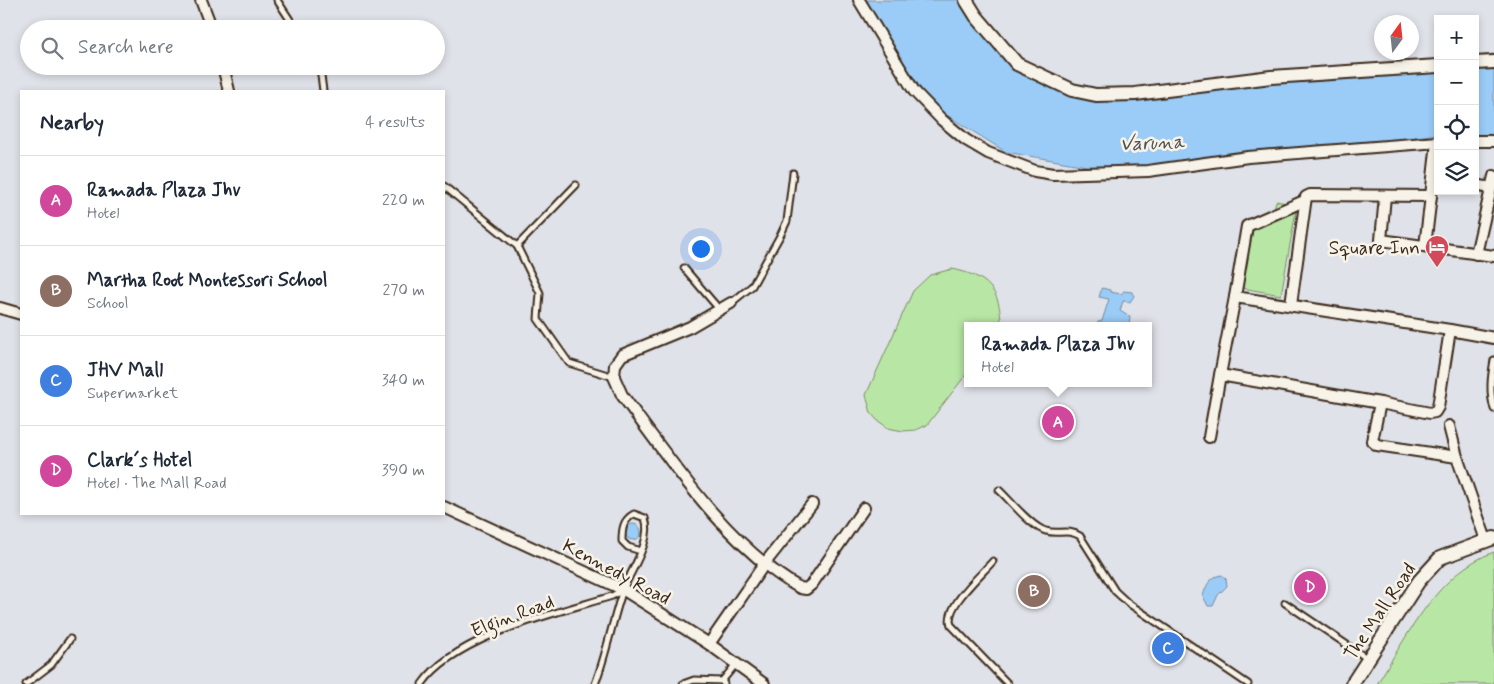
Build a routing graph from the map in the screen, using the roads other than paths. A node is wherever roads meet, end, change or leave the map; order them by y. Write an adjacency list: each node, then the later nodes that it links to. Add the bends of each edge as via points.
1 (201, 0): 5 (street)
2 (277, 0): 6 (lane)
3 (859, 0): 15 (street, via 914,91 942,120 988,153 1035,171 1053,174 1148,171 1248,157)
4 (966, 0): 9 (street, via 1017,64 1072,90 1096,95 1135,94 1271,77)
5 (209, 20)
6 (290, 20)
7 (1494, 62): 8 (street)
8 (1479, 63)
9 (1434, 66)
10 (225, 75): 12 (street)
11 (320, 75): 13 (lane)
12 (229, 90)
13 (324, 90)
14 (1494, 141): 16 (street)
15 (1434, 142)
16 (1479, 142)
17 (793, 173): 33 (lane, via 787,221 781,234 752,286)
18 (1494, 176): 23 (street)
19 (576, 185): 27 (lane)
20 (1434, 185): 25 (street)
21 (1479, 186): 23 (street)
22 (445, 187): 27 (lane)
23 (1491, 188): 29 (street)
24 (1385, 196): 25 (street); 26 (street, via 1310,195); 28 (street, via 1381,240)
25 (1431, 196): 28 (street)
26 (1304, 201): 32 (street, via 1247,226); 34 (street)
27 (517, 246): 42 (lane, via 540,293 538,319 569,363)
28 (1425, 246): 29 (street)
29 (1476, 254): 30 (street)
30 (1494, 256)
31 (684, 268): 36 (lane)
32 (1235, 297): 34 (street); 41 (street)
33 (731, 303): 36 (street)
34 (1291, 304): 38 (street)
35 (0, 308): 37 (street)
36 (720, 310): 42 (street, via 690,327 622,355 614,365)
37 (20, 314)
38 (1450, 330): 39 (street); 43 (street, via 1435,412)
39 (1494, 338)
40 (1494, 360): 44 (lane, via 1490,391)
41 (1220, 375): 43 (street); 46 (street)
42 (614, 377): 55 (street, via 622,395 709,509)
43 (1380, 403): 47 (street, via 1372,435 1372,441 1377,445)
44 (1494, 409)
45 (1449, 426): 47 (street)
46 (1209, 436)
47 (1457, 457): 52 (street)
48 (999, 490): 69 (lane, via 1039,528 1073,532 1080,536 1115,591 1128,603)
49 (812, 504): 55 (street)
50 (445, 507): 56 (street, Kennedy Road)
51 (864, 508): 55 (street, via 809,587 800,588)
52 (1490, 539): 60 (street, The Mall Road, via 1440,558 1418,581)
53 (641, 551): 53 (lane, via 648,526 645,518 634,514 627,518 622,529 622,542); 56 (lane)
54 (993, 561): 68 (lane, via 956,603 949,618 951,625)
55 (765, 564): 59 (street)
56 (624, 590): 59 (street, Kennedy Road); 64 (lane, Elgin Road, via 479,641 449,659); 65 (lane)
57 (1286, 603): 60 (lane)
58 (70, 639): 63 (lane, via 51,666)
59 (708, 644): 61 (street, Kennedy Road)
60 (1368, 659): 70 (street, The Mall Road)
61 (736, 664): 62 (lane); 67 (street, Kennedy Road)
62 (723, 683): 66 (lane, via 694,680)
63 (26, 684)
64 (422, 684)
65 (595, 684)
66 (683, 684)
67 (764, 684)
68 (1008, 684)
69 (1248, 684)
70 (1352, 684)

